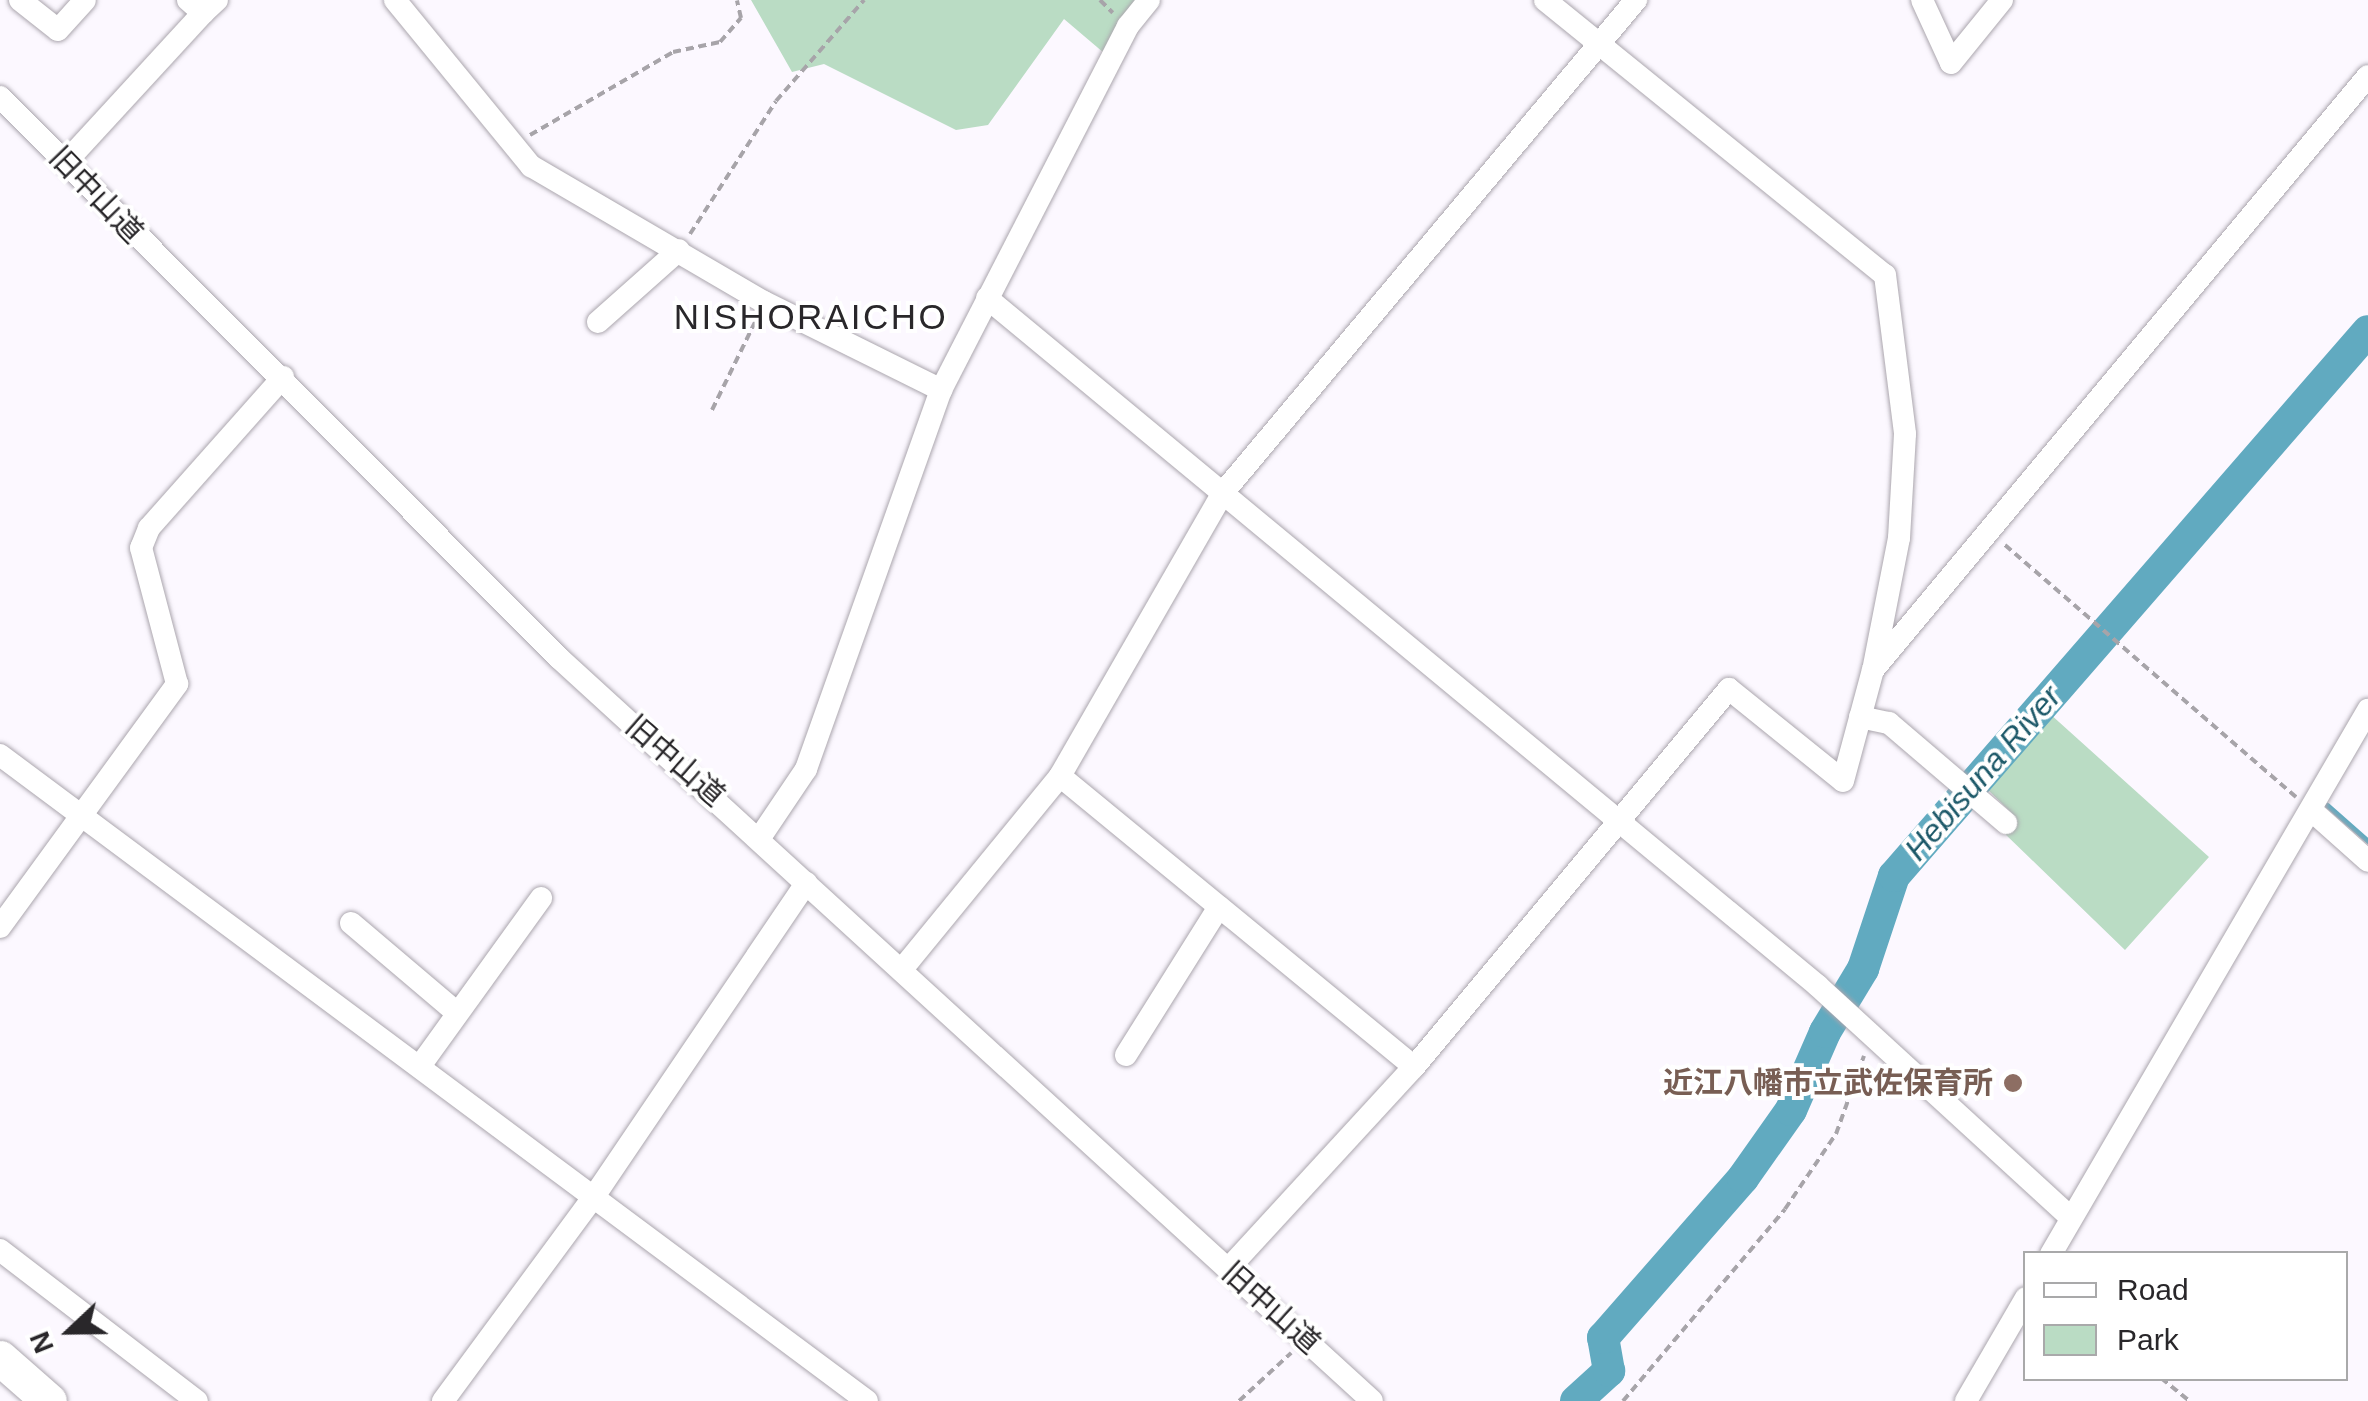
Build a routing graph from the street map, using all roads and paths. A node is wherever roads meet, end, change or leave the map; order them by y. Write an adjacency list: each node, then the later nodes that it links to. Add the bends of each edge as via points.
1 (20, 0): 2 (street, via 58,30)
2 (85, 0)
3 (395, 0): 15 (street)
4 (738, 0): 15 (path, via 741,18 720,42 673,52 536,128)
5 (864, 0): 17 (path, via 776,101)
6 (1149, 0): 18 (street, via 1128,26)
7 (1545, 0): 12 (street)
8 (1636, 0): 12 (street)
9 (1922, 0): 10 (street, via 1951,62)
10 (2002, 0)
11 (203, 4): 16 (street)
12 (1601, 46): 24 (street); 26 (street, via 1885,275 1905,434 1898,538)
13 (2368, 76): 25 (street)
14 (0, 96): 16 (street, 旧中山道)
15 (517, 150): 17 (street, via 531,166)
16 (65, 163): 21 (street, 旧中山道)
17 (680, 250): 19 (street); 20 (street)
18 (986, 298): 22 (street); 24 (street)
19 (764, 302): 22 (street); 23 (path)
20 (598, 322)
21 (283, 377): 32 (street, via 149,528 141,548 177,684); 35 (street, 旧中山道, via 559,658)
22 (941, 390): 35 (street, via 806,768)
23 (712, 410)
24 (1222, 494): 30 (street); 33 (street)
25 (1990, 532): 26 (street); 31 (path)
26 (1873, 670): 28 (street)
27 (2368, 710): 31 (street)
28 (1860, 717): 33 (street, via 1843,781 1729,689); 34 (street, via 1889,723)
29 (0, 755): 32 (street)
30 (1060, 776): 39 (street); 42 (street)
31 (2311, 810): 36 (street); 49 (street)
32 (84, 817): 41 (street); 46 (street)
33 (1620, 820): 44 (street); 47 (street)
34 (2006, 823)
35 (761, 836): 37 (street, 旧中山道)
36 (2368, 861)
37 (806, 883): 42 (street, 旧中山道); 48 (street)
38 (541, 898): 43 (street)
39 (1219, 907): 45 (street); 47 (street)
40 (351, 923): 43 (street)
41 (0, 927)
42 (903, 968): 52 (street, 旧中山道)
43 (456, 1012): 46 (street)
44 (1870, 1037): 49 (street); 63 (path, via 1836,1134 1786,1209)
45 (1126, 1055)
46 (420, 1066): 48 (street)
47 (1414, 1067): 52 (street)
48 (596, 1195): 59 (street); 60 (street)
49 (2071, 1218): 51 (street)
50 (0, 1250): 58 (street)
51 (2053, 1251)
52 (1228, 1269): 54 (street, 旧中山道)
53 (2023, 1303): 64 (street)
54 (1306, 1339): 61 (path); 62 (street, 旧中山道)
55 (0, 1358): 57 (highway)
56 (2165, 1381): 65 (path)
57 (49, 1401)
58 (197, 1401)
59 (443, 1401)
60 (867, 1401)
61 (1239, 1401)
62 (1372, 1401)
63 (1623, 1401)
64 (1966, 1401)
65 (2188, 1401)

